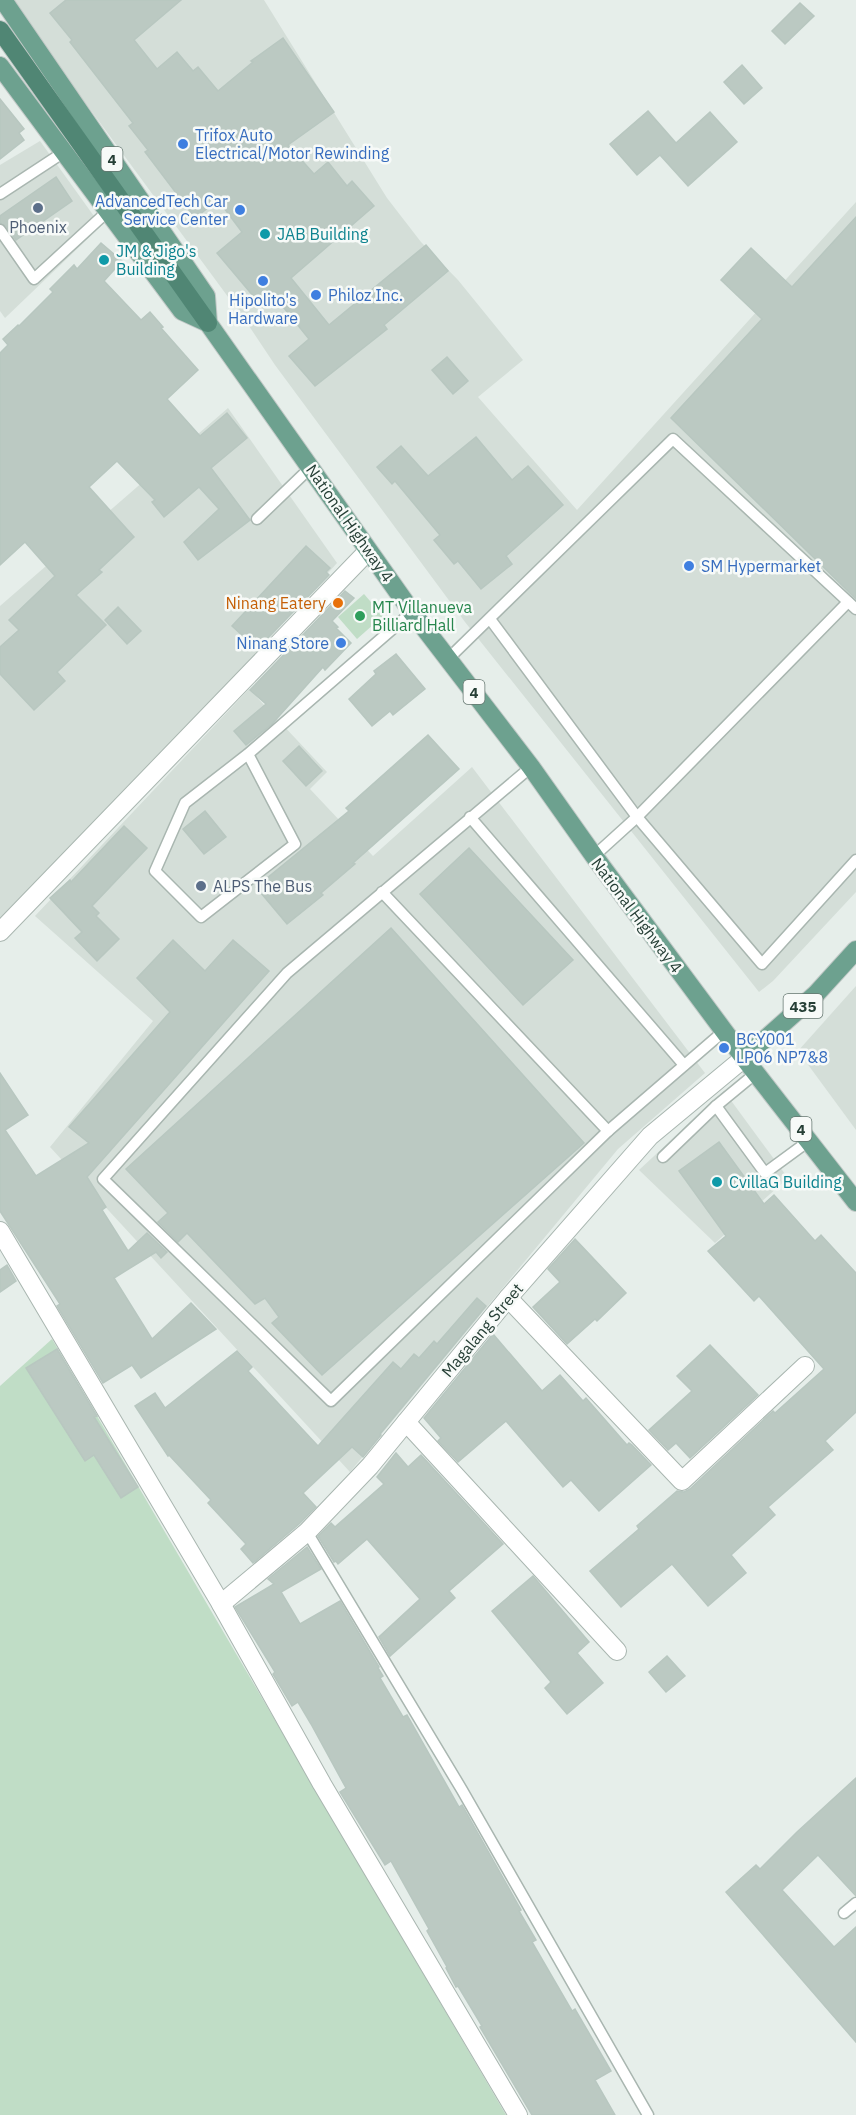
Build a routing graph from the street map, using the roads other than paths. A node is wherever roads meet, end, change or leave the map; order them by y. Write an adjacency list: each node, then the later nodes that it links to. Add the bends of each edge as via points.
1 (3, 0): 8 (main road, National Highway 4 / 4, via 206,296)
2 (0, 30): 8 (highway)
3 (0, 66): 4 (main road, 4)
4 (64, 152): 5 (lane); 6 (main road, 4)
5 (0, 194)
6 (108, 211): 7 (lane, via 34,279); 8 (main road, 4, via 182,311)
7 (0, 230)
8 (208, 323): 9 (main road, National Highway 4 / 4)
9 (311, 467): 10 (lane); 11 (main road, National Highway 4 / 4)
10 (257, 519)
11 (368, 551): 13 (main road, National Highway 4 / 4); 23 (street)
12 (852, 605): 14 (lane, via 673,439); 19 (lane)
13 (412, 612): 15 (main road, National Highway 4 / 4); 16 (lane)
14 (490, 619): 15 (lane); 19 (lane)
15 (449, 658): 17 (main road, National Highway 4 / 4)
16 (248, 754): 16 (lane, via 296,844 201,917 154,872 185,803)
17 (531, 767): 18 (lane); 20 (main road, National Highway 4 / 4)
18 (470, 817): 22 (lane); 27 (lane)
19 (637, 817): 20 (lane); 21 (lane, via 762,964)
20 (594, 856): 25 (main road, National Highway 4 / 4)
21 (856, 860)
22 (382, 892): 30 (lane); 30 (lane, via 286,973 104,1179 331,1401)
23 (0, 932)
24 (856, 950): 26 (main road, 435, via 815,995)
25 (724, 1031): 26 (main road, National Highway 4 / 4); 27 (lane)
26 (744, 1058): 28 (main road, National Highway 4 / 4); 35 (street, Magalang Street, via 650,1136)
27 (684, 1065): 30 (lane)
28 (756, 1073): 29 (lane); 31 (main road, National Highway 4 / 4)
29 (716, 1107): 31 (lane, via 765,1173); 32 (lane)
30 (608, 1131)
31 (810, 1140): 33 (main road, National Highway 4 / 4)
32 (663, 1157)
33 (856, 1202)
34 (0, 1231): 39 (street)
35 (507, 1298): 36 (street, via 682,1480); 37 (street, Magalang Street)
36 (805, 1366)
37 (406, 1422): 38 (street, Magalang Street); 40 (street)
38 (307, 1532): 39 (street, Magalang Street); 44 (lane, via 462,1790)
39 (221, 1604): 43 (street)
40 (617, 1651)
41 (856, 1903): 42 (lane)
42 (844, 1913)
43 (518, 2115)
44 (648, 2115)

